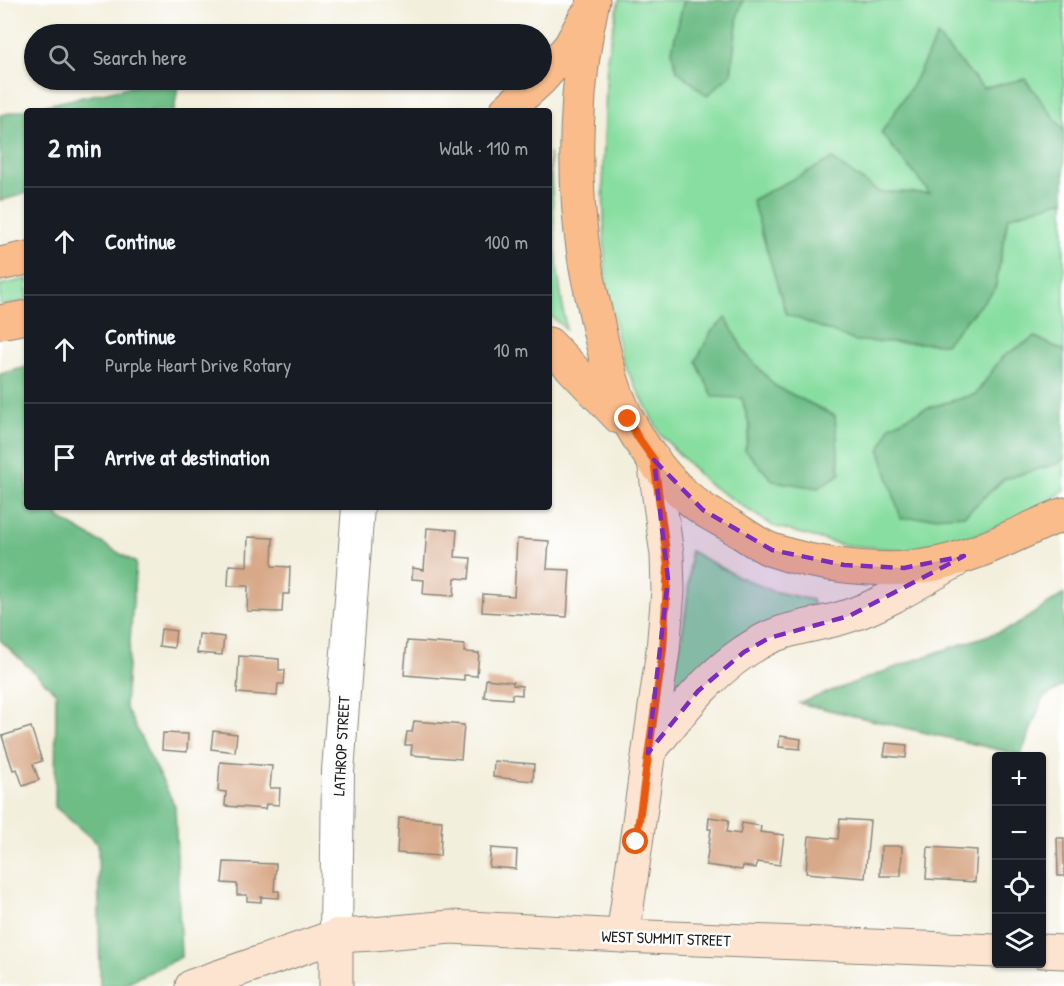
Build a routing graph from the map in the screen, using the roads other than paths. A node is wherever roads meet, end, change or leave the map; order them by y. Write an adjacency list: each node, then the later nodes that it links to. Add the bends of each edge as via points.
1 (593, 2): 2 (main road, via 570,46); 10 (main road, via 579,117 578,199 582,237 606,363 617,397)
2 (552, 66)
3 (529, 90): 4 (main road)
4 (509, 108)
5 (24, 259): 6 (main road)
6 (0, 264)
7 (24, 318): 8 (main road)
8 (0, 322)
9 (552, 347): 10 (main road)
10 (645, 448): 13 (main road, via 703,510 772,550 823,563 884,568 924,566); 14 (street, via 668,555 664,634)
11 (358, 510): 15 (street, LATHROP STREET, via 338,771)
12 (1064, 514): 13 (main road)
13 (964, 556): 14 (street, via 849,616 778,635 744,652 698,691)
14 (648, 753): 16 (street)
15 (336, 936): 16 (street, WEST SUMMIT STREET, via 451,927); 20 (street, WEST SUMMIT STREET); 21 (street, LATHROP STREET)
16 (623, 936): 17 (street, WEST SUMMIT STREET)
17 (992, 951)
18 (1046, 951): 19 (street)
19 (1064, 952)
20 (192, 986)
21 (336, 986)

